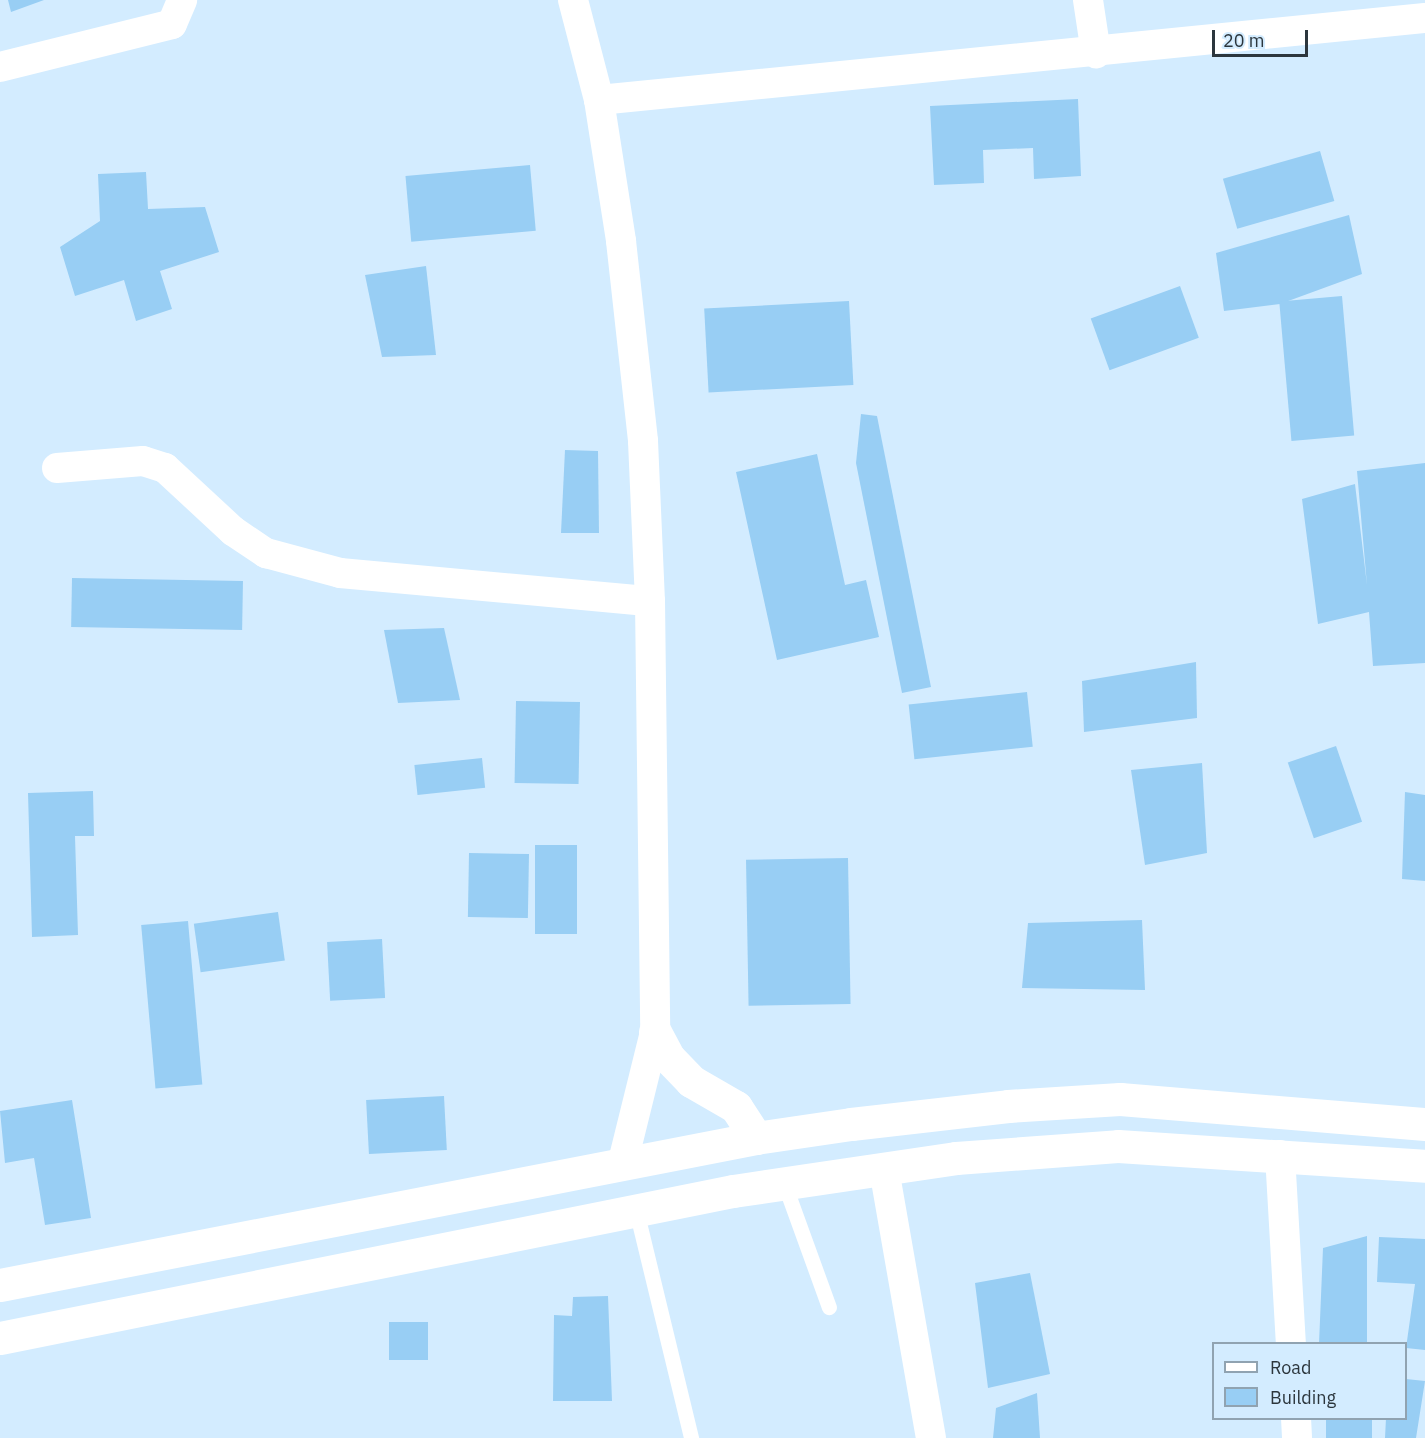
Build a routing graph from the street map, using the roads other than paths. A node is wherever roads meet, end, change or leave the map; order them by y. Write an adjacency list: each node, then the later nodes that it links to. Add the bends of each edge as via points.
1 (182, 0): 6 (street, via 172,24)
2 (573, 0): 7 (street)
3 (1088, 0): 5 (street)
4 (1425, 18): 5 (street)
5 (1096, 53): 7 (street)
6 (0, 67)
7 (599, 100): 9 (street, via 621,241 643,441)
8 (57, 468): 9 (street, via 143,461 165,468 233,531 266,553 340,573)
9 (650, 600): 10 (street)
10 (655, 1032): 12 (main road, via 669,1058 684,1073 736,1107); 14 (street)
11 (1425, 1124): 12 (main road, via 1120,1099 1008,1106)
12 (756, 1138): 14 (main road)
13 (1280, 1155): 15 (main road); 16 (main road, via 1118,1146 956,1158); 22 (street)
14 (622, 1165): 19 (main road)
15 (1425, 1166)
16 (884, 1169): 17 (main road); 25 (street)
17 (784, 1183): 18 (main road); 20 (lane)
18 (636, 1210): 21 (main road); 24 (lane)
19 (0, 1285)
20 (829, 1307)
21 (0, 1338)
22 (1291, 1342)
23 (1296, 1420): 26 (street)
24 (691, 1438)
25 (931, 1438)
26 (1297, 1438)

